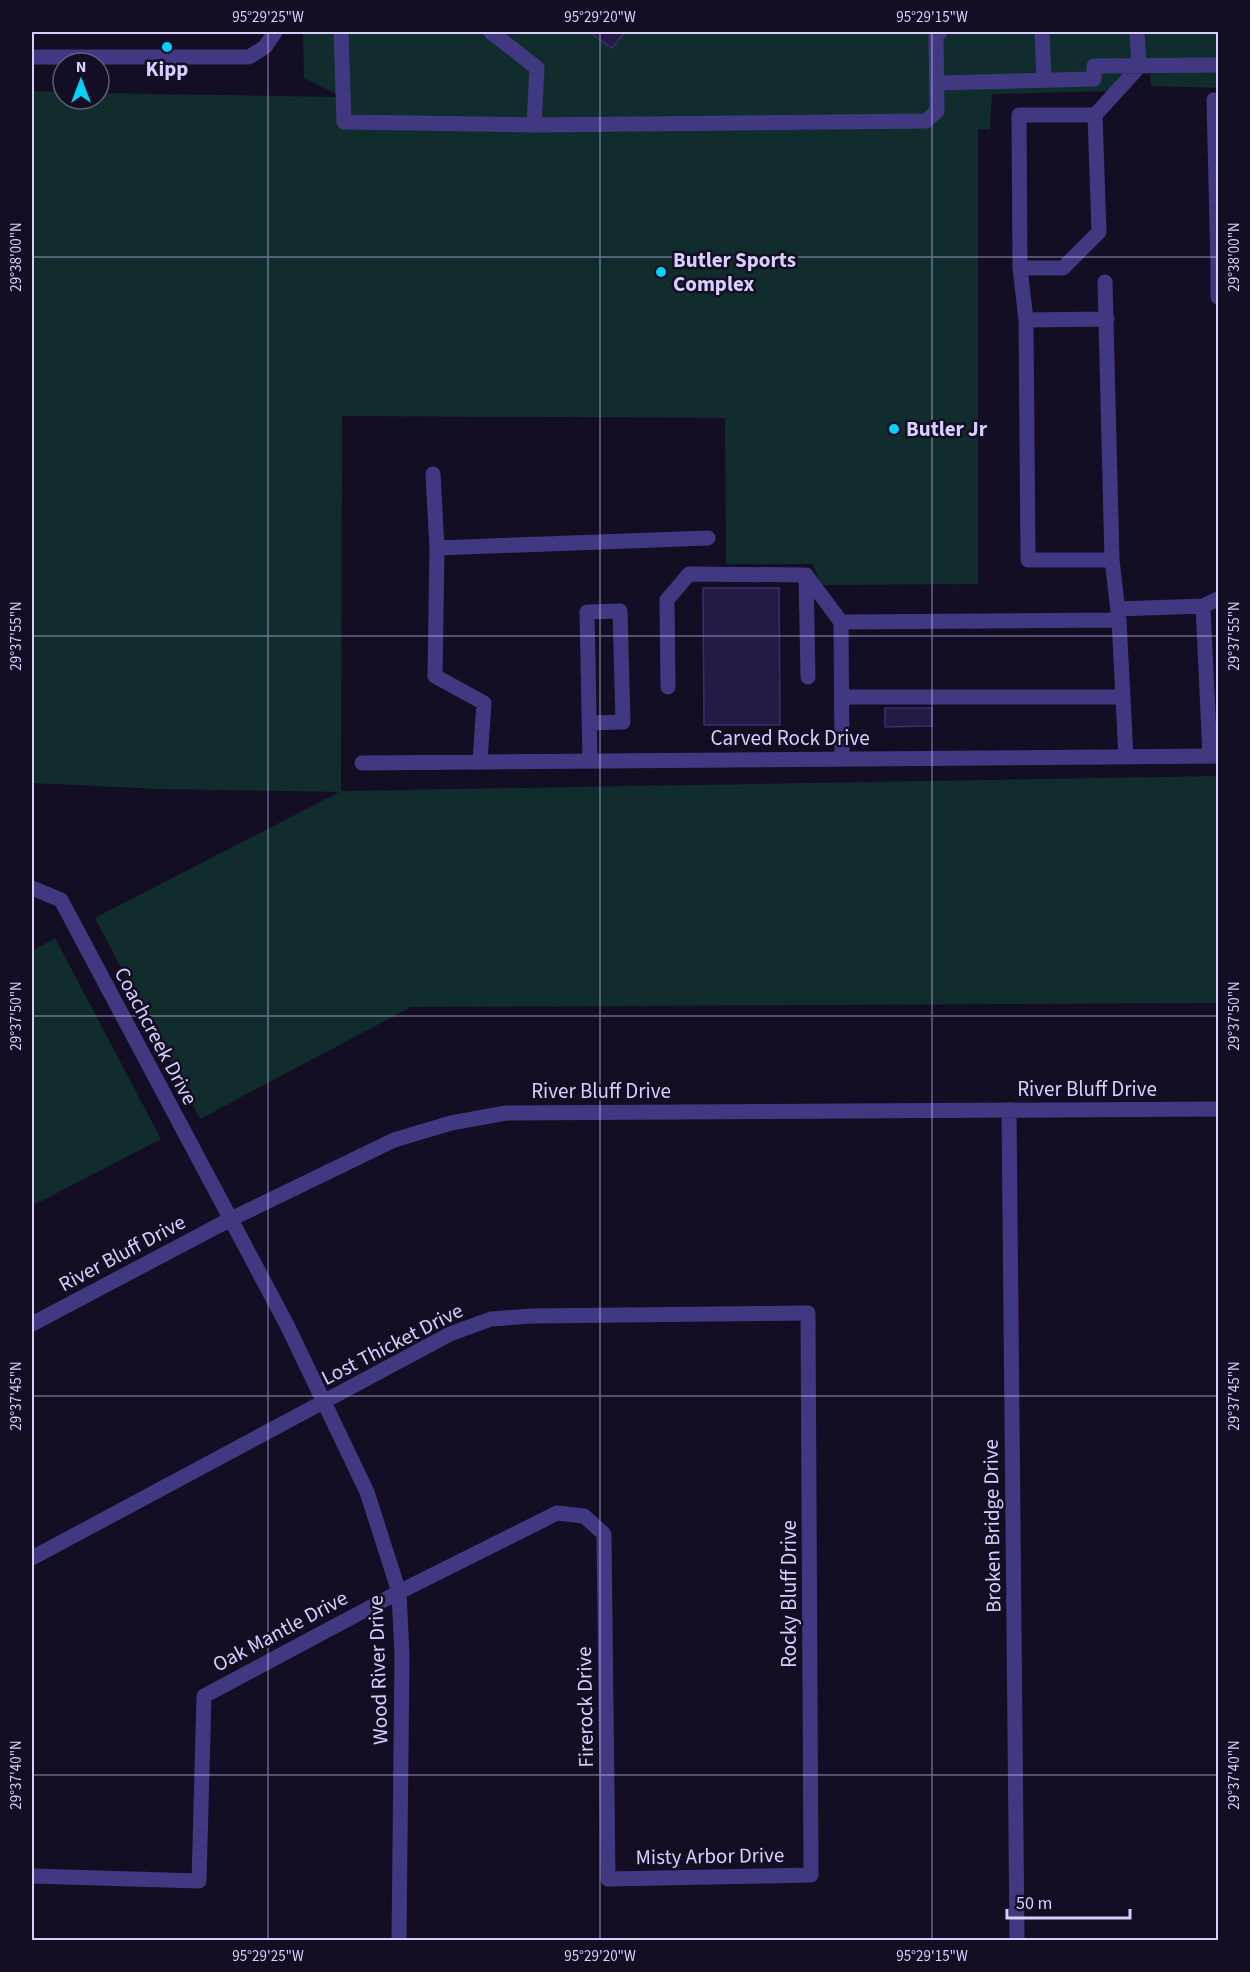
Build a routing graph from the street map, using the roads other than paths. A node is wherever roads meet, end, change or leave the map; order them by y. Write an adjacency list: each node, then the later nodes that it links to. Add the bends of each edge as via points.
1 (275, 32): 7 (street, via 265,47 249,57)
2 (341, 32): 14 (street, via 344,122)
3 (491, 32): 14 (street, via 537,68)
4 (940, 32): 11 (street, via 936,36)
5 (1042, 32): 10 (street)
6 (1137, 32): 9 (street)
7 (32, 57)
8 (1218, 65): 9 (street)
9 (1139, 67): 10 (street, via 1094,66 1094,79); 13 (street)
10 (1044, 80): 11 (street)
11 (937, 83): 14 (street, via 937,111 926,121)
12 (1214, 100): 15 (street)
13 (1095, 116): 16 (street, via 1099,232 1063,268); 16 (street, via 1019,116)
14 (534, 125)
15 (1218, 267): 18 (street)
16 (1020, 268): 20 (street)
17 (1106, 282): 19 (street)
18 (1218, 297)
19 (1107, 319): 20 (street); 24 (street)
20 (1026, 320): 24 (street, via 1028,560)
21 (434, 474): 23 (street)
22 (708, 538): 23 (street)
23 (437, 548): 39 (street, via 435,676 484,703)
24 (1112, 560): 28 (street)
25 (806, 575): 29 (street); 30 (street); 31 (street, via 689,574 667,600)
26 (1218, 599): 27 (street)
27 (1203, 606): 28 (street); 34 (street)
28 (1119, 615): 29 (street); 33 (street)
29 (841, 622): 32 (street)
30 (808, 677)
31 (668, 687)
32 (842, 697): 33 (street); 38 (street)
33 (1123, 698): 37 (street)
34 (1213, 715): 36 (street)
35 (590, 723): 35 (street, via 587,612 620,611 623,722); 40 (street)
36 (1214, 756): 37 (street, Carved Rock Drive)
37 (1126, 757): 38 (street, Carved Rock Drive)
38 (842, 759): 40 (street, Carved Rock Drive)
39 (480, 761): 40 (street, Carved Rock Drive); 41 (street, Carved Rock Drive)
40 (590, 761)
41 (362, 763)
42 (32, 888): 45 (street, Coachcreek Drive, via 61,900)
43 (1218, 1109): 44 (street, River Bluff Drive)
44 (1009, 1110): 45 (street, River Bluff Drive, via 506,1113 451,1123 394,1140); 56 (street, Broken Bridge Drive)
45 (228, 1220): 47 (street, River Bluff Drive); 48 (street, Wood River Drive)
46 (808, 1313): 48 (street, Lost Thicket Drive, via 491,1319 450,1334); 52 (street, Rocky Bluff Drive)
47 (32, 1324)
48 (325, 1401): 50 (street, Lost Thicket Drive); 51 (street, Wood River Drive, via 367,1492)
49 (604, 1534): 51 (street, Oak Mantle Drive, via 584,1516 557,1513); 54 (street, Firerock Drive)
50 (32, 1558)
51 (399, 1592): 53 (street, Oak Mantle Drive, via 204,1696 199,1881); 55 (street, Wood River Drive)
52 (812, 1875): 54 (street, Misty Arbor Drive)
53 (32, 1876)
54 (609, 1880)
55 (399, 1941)
56 (1017, 1941)

